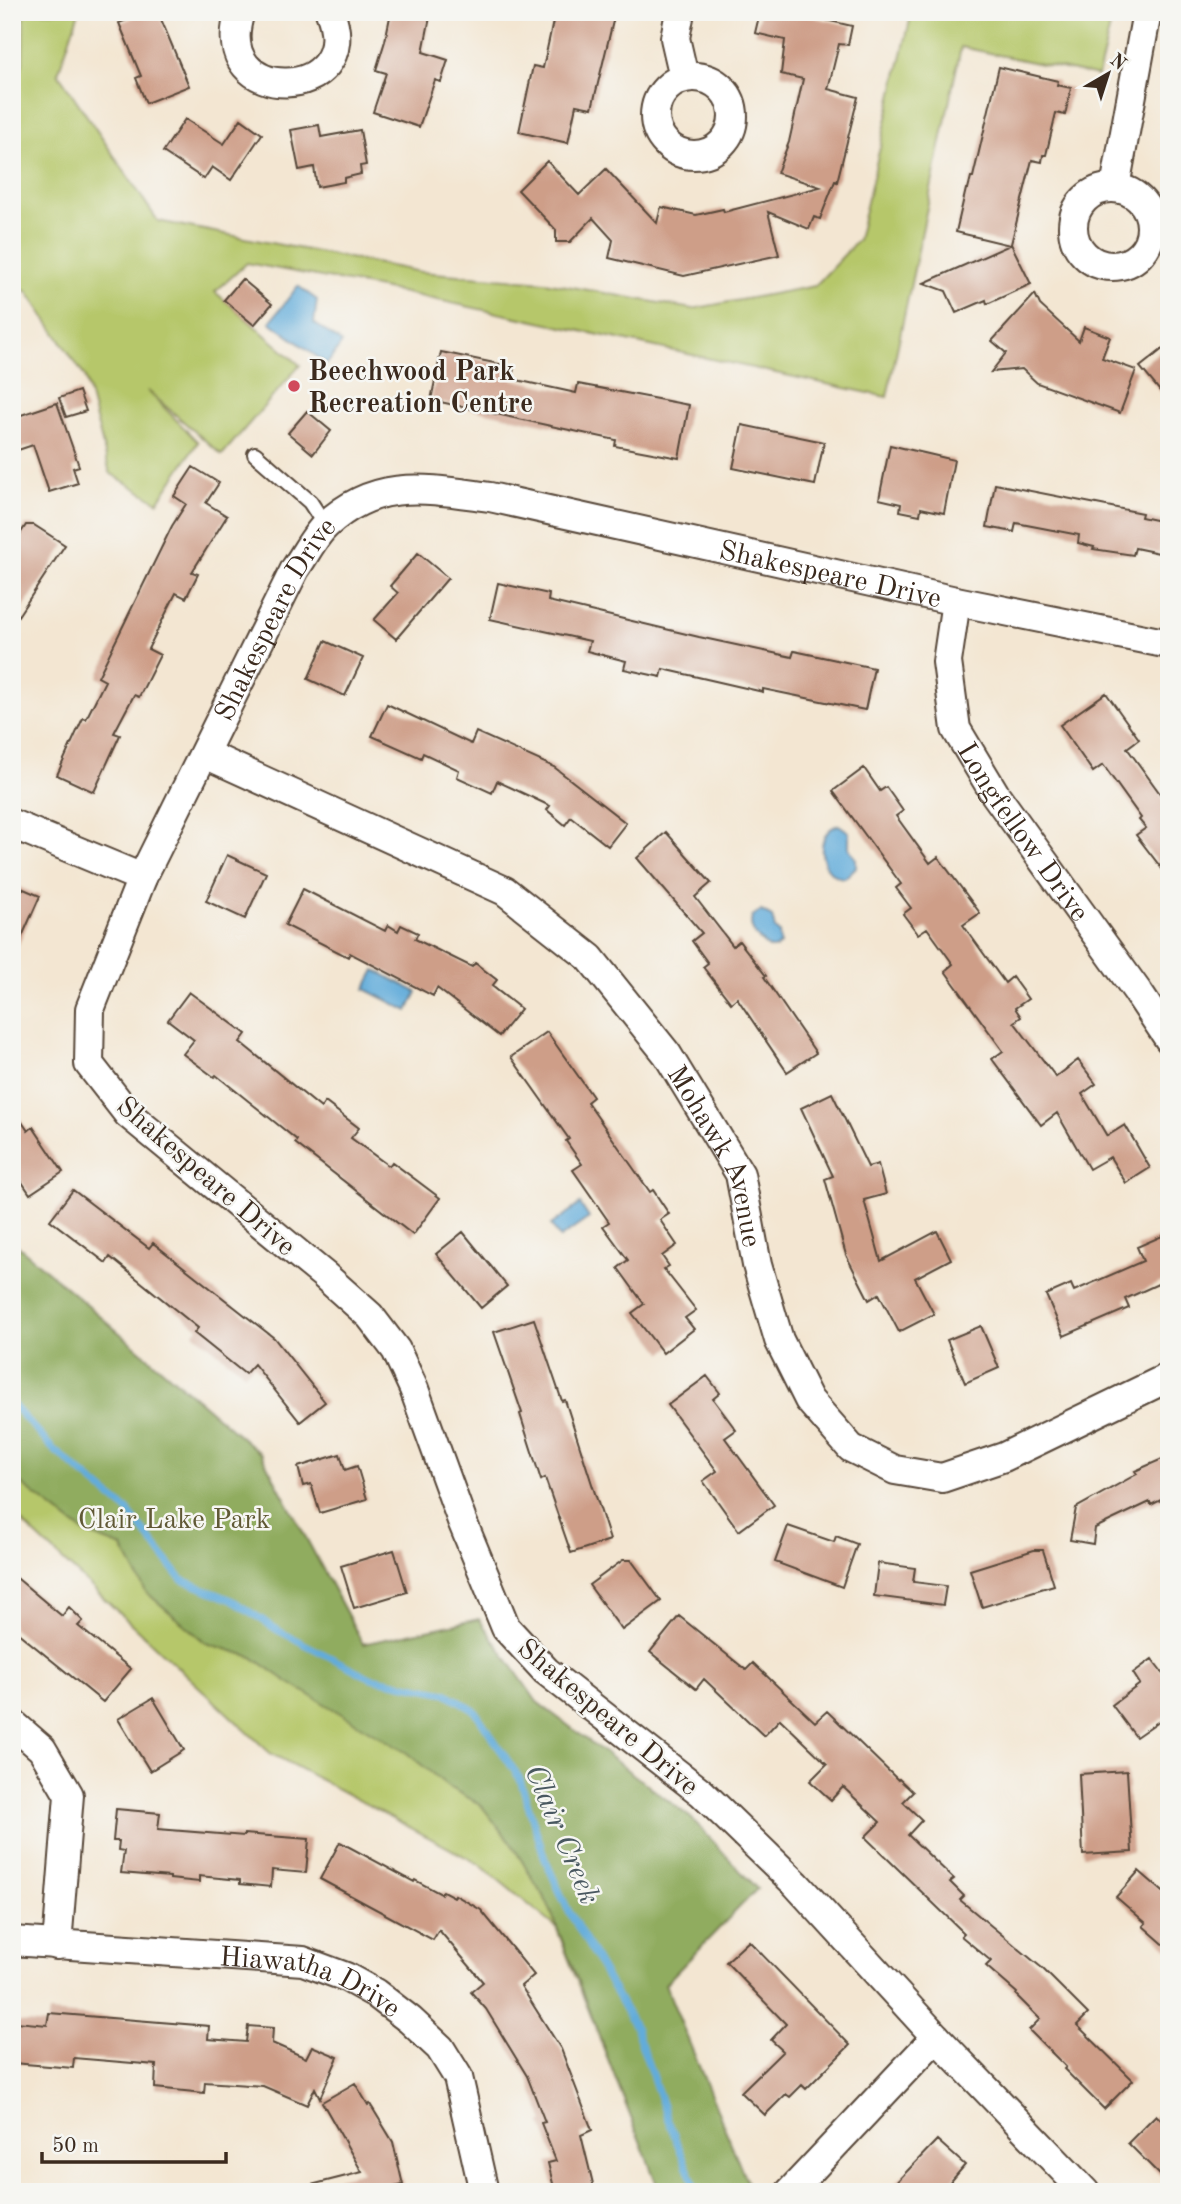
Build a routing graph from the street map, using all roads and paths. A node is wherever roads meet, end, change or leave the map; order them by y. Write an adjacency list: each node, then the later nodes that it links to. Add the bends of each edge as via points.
1 (240, 12): 2 (street, via 235,36 243,61 255,74 279,84 311,78 330,58 335,41)
2 (330, 12)
3 (680, 12): 5 (street, via 674,38)
4 (1147, 12): 6 (street)
5 (684, 77)
6 (1115, 187)
7 (255, 454): 8 (lane, via 310,502)
8 (325, 526): 9 (street, Shakespeare Drive, via 364,497 417,488 490,497); 11 (street, Shakespeare Drive, via 295,569)
9 (956, 601): 10 (street, Shakespeare Drive); 14 (street, Longfellow Drive, via 947,663 956,729 995,794)
10 (1169, 644)
11 (205, 754): 13 (street, Shakespeare Drive); 15 (street, Mohawk Avenue, via 505,891 590,958 667,1054 740,1174 757,1265 779,1340 809,1400 850,1448 895,1470 942,1478 1004,1457)
12 (12, 824): 13 (street)
13 (142, 878): 19 (street, Shakespeare Drive, via 90,1009 89,1064 128,1114 324,1275 370,1316 396,1350 506,1628 546,1671 702,1793 796,1884)
14 (1169, 1039)
15 (1169, 1377)
16 (12, 1723): 18 (street, via 42,1749 69,1795)
17 (12, 1941): 18 (street, Hiawatha Drive)
18 (57, 1945): 20 (street, Hiawatha Drive, via 303,1961 375,1993 440,2048 458,2077)
19 (936, 2037): 21 (street); 22 (street, Shakespeare Drive)
20 (484, 2192)
21 (790, 2192)
22 (1085, 2192)

